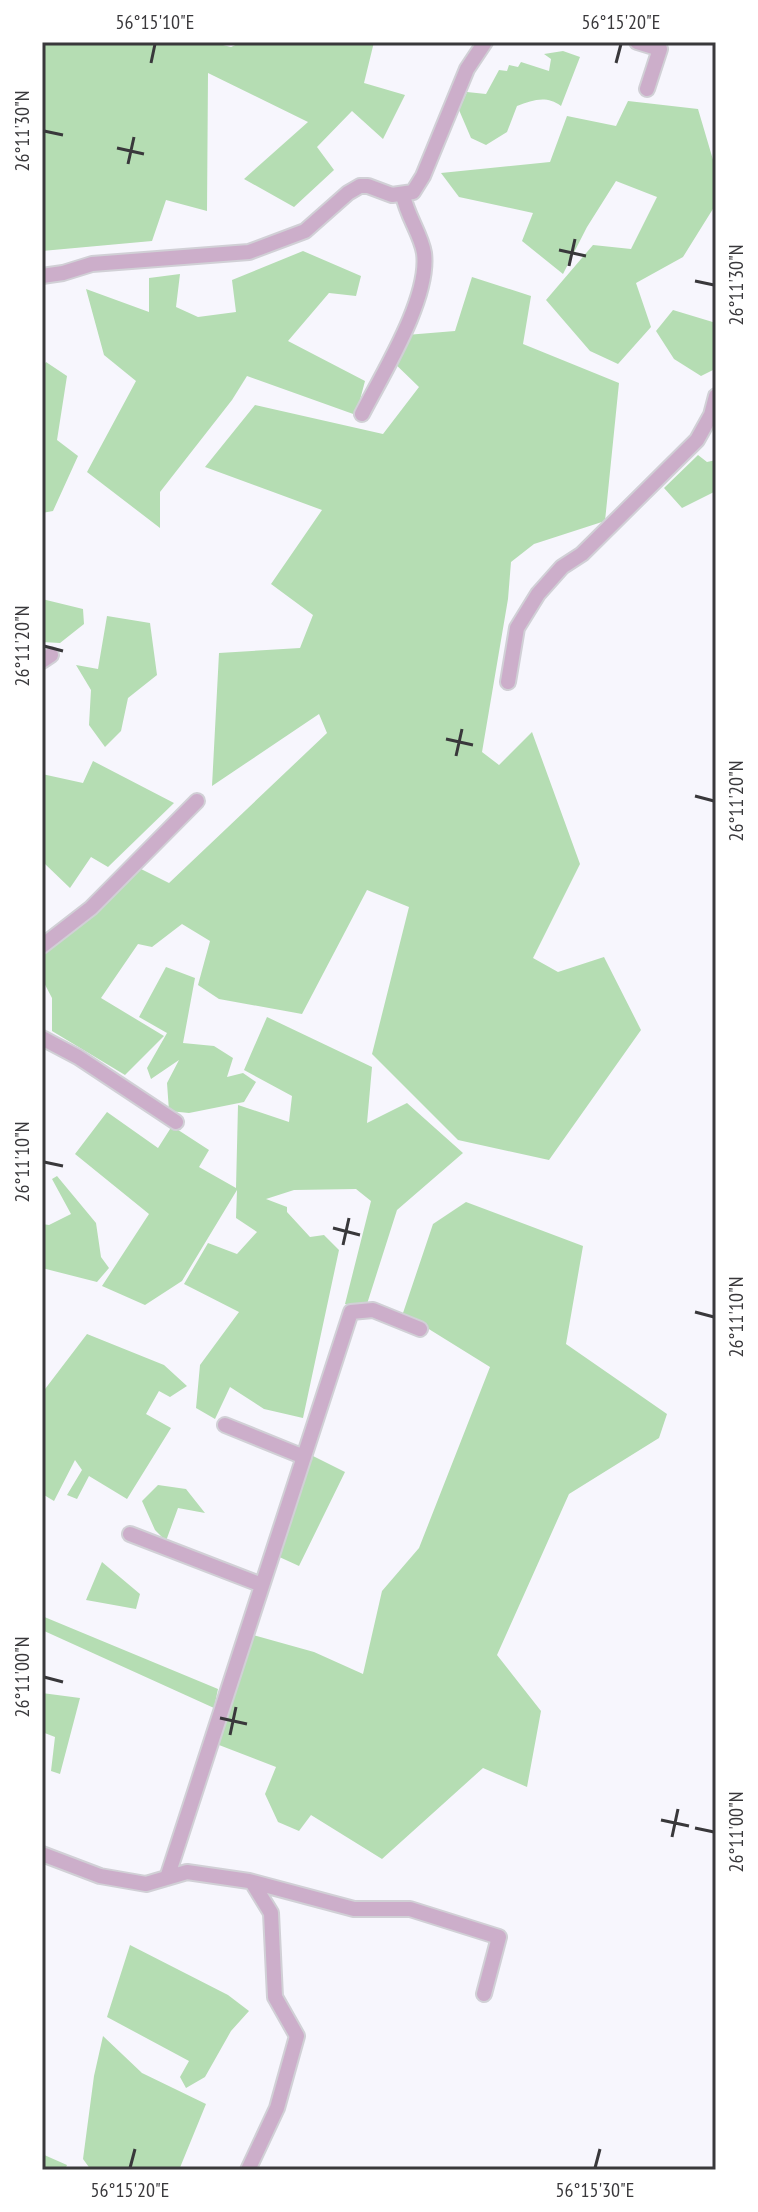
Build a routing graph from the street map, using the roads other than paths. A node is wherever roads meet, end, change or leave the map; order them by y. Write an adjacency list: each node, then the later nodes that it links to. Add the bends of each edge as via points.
1 (485, 42): 4 (street, via 467,69 423,176 413,192)
2 (637, 42): 3 (street, via 660,49)
3 (647, 89)
4 (403, 195): 5 (street, via 360,186 305,231 249,252 92,264); 7 (street, via 424,255 420,291)
5 (42, 276)
6 (716, 396): 8 (street, via 697,440 538,594 517,628)
7 (362, 414)
8 (508, 682)
9 (197, 801): 10 (street, via 91,908)
10 (42, 946)
11 (42, 1038): 12 (street)
12 (176, 1122)
13 (420, 1329): 15 (street, via 373,1310 351,1312)
14 (225, 1425): 15 (street)
15 (304, 1457): 17 (street)
16 (130, 1534): 17 (street)
17 (262, 1585): 19 (street)
18 (42, 1854): 19 (street, via 100,1876 146,1884)
19 (167, 1878): 20 (street, via 187,1872)
20 (252, 1882): 21 (street, via 354,1909 410,1909 499,1937); 22 (street, via 271,1913 275,1997 297,2036 277,2108)
21 (484, 1994)
22 (248, 2170)

